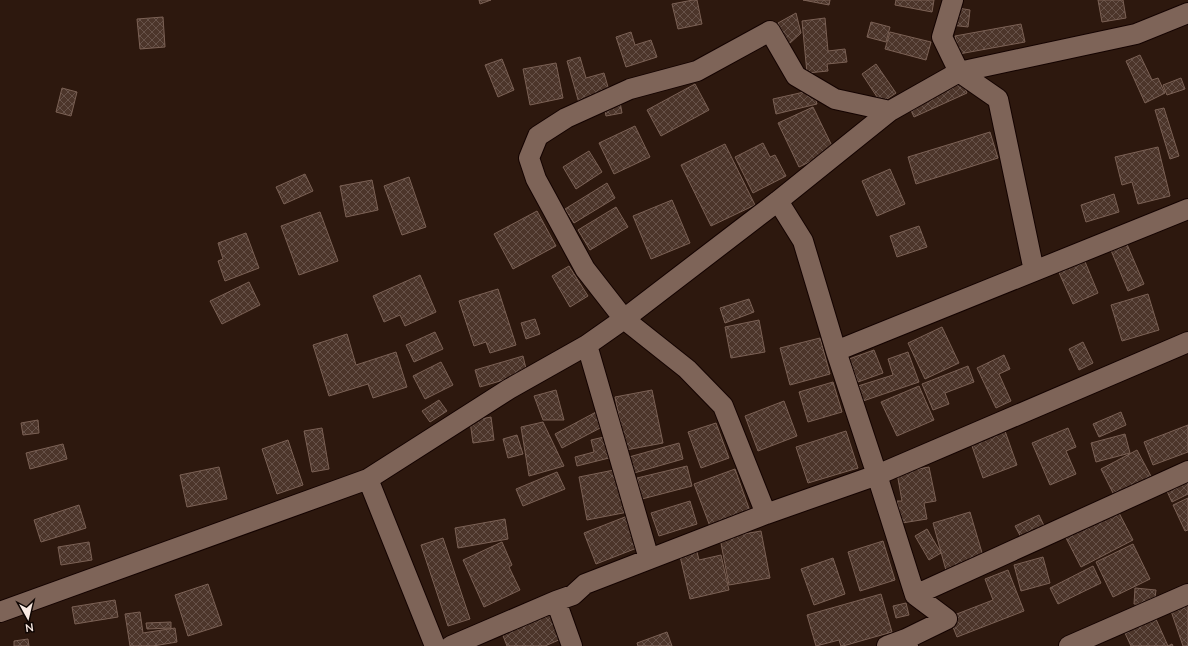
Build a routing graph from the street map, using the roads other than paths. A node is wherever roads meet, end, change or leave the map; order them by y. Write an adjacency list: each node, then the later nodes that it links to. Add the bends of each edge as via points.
1 (953, 0): 3 (street, via 942,37)
2 (1188, 13): 3 (street, via 1136,34)
3 (959, 72): 4 (street); 7 (street, via 998,99)
4 (890, 111): 5 (street); 8 (street, via 835,99 796,76 770,30 697,71 630,89 566,118 538,136 529,158 536,179 585,269)
5 (778, 201): 8 (street); 11 (street, via 803,241)
6 (1188, 209): 7 (street)
7 (1034, 271): 11 (street)
8 (624, 319): 10 (street); 15 (street, via 687,369 723,406)
9 (1188, 342): 13 (street)
10 (587, 344): 14 (street, via 509,389); 16 (street)
11 (836, 351): 13 (street)
12 (1188, 470): 18 (street)
13 (876, 475): 15 (street); 18 (street)
14 (368, 480): 20 (street); 22 (street)
15 (766, 514): 16 (street)
16 (649, 559): 19 (street, via 585,584 573,595)
17 (1188, 594): 26 (street)
18 (915, 595): 21 (street, via 947,619)
19 (556, 601): 23 (street); 24 (street)
20 (0, 612)
21 (907, 642): 25 (street)
22 (435, 646)
23 (451, 646)
24 (572, 646)
25 (887, 646)
26 (1069, 646)

